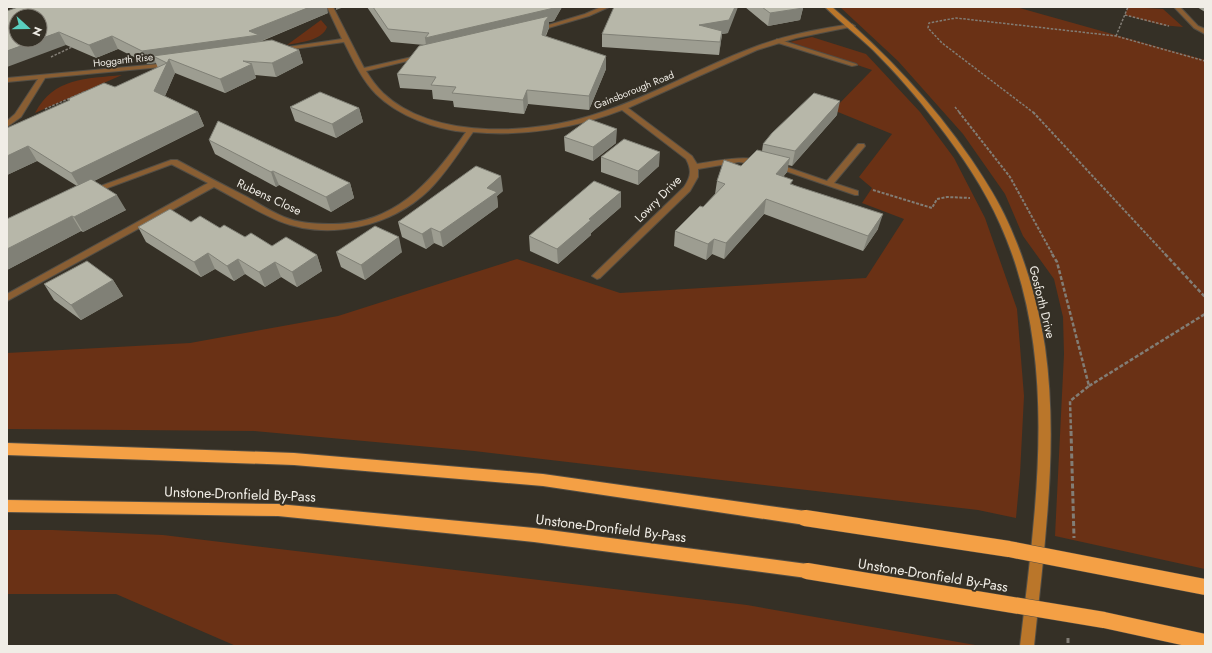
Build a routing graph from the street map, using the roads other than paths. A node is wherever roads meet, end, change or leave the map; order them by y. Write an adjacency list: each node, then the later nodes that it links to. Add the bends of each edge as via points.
1 (330, 7): 8 (street, Gainsborough Road)
2 (606, 7): 6 (street)
3 (828, 7): 5 (street, Gosforth Drive)
4 (1177, 7): 7 (street, via 1196,27)
5 (852, 26): 9 (street, Gainsborough Road); 32 (street, Gosforth Drive, via 909,85 954,140 992,200 1026,283 1040,349 1044,408 1044,478)
6 (529, 31)
7 (1205, 32)
8 (348, 40): 10 (street); 14 (street, Gainsborough Road)
9 (777, 41): 13 (street); 17 (street, Gainsborough Road)
10 (274, 51)
11 (426, 55): 14 (street)
12 (175, 64): 15 (street, Hoggarth Rise)
13 (854, 65)
14 (362, 70): 19 (street, Gainsborough Road, via 378,92 396,106 432,123)
15 (43, 77): 16 (street, Hoggarth Rise); 18 (street, via 18,114)
16 (7, 80)
17 (623, 107): 19 (street, Gainsborough Road, via 603,115 560,125 502,131); 21 (street, via 675,146)
18 (7, 125)
19 (471, 130): 22 (street, Rubens Close, via 418,196 401,208 356,225 328,228 301,225 282,219)
20 (861, 146): 23 (street)
21 (695, 167): 23 (street, via 739,160 753,161); 26 (street, Lowry Drive, via 695,177 687,189)
22 (213, 184): 24 (street, Rubens Close, via 174,162 128,180); 27 (street)
23 (829, 184): 25 (street)
24 (83, 193)
25 (855, 193)
26 (597, 276)
27 (7, 298)
28 (7, 449): 30 (highway, bridge, via 294,459 528,479 1009,549)
29 (7, 506): 31 (highway, Unstone-Dronfield By-Pass, bridge, via 278,510 534,535 807,571 1104,620)
30 (1205, 587)
31 (1205, 642)
32 (1027, 646)

